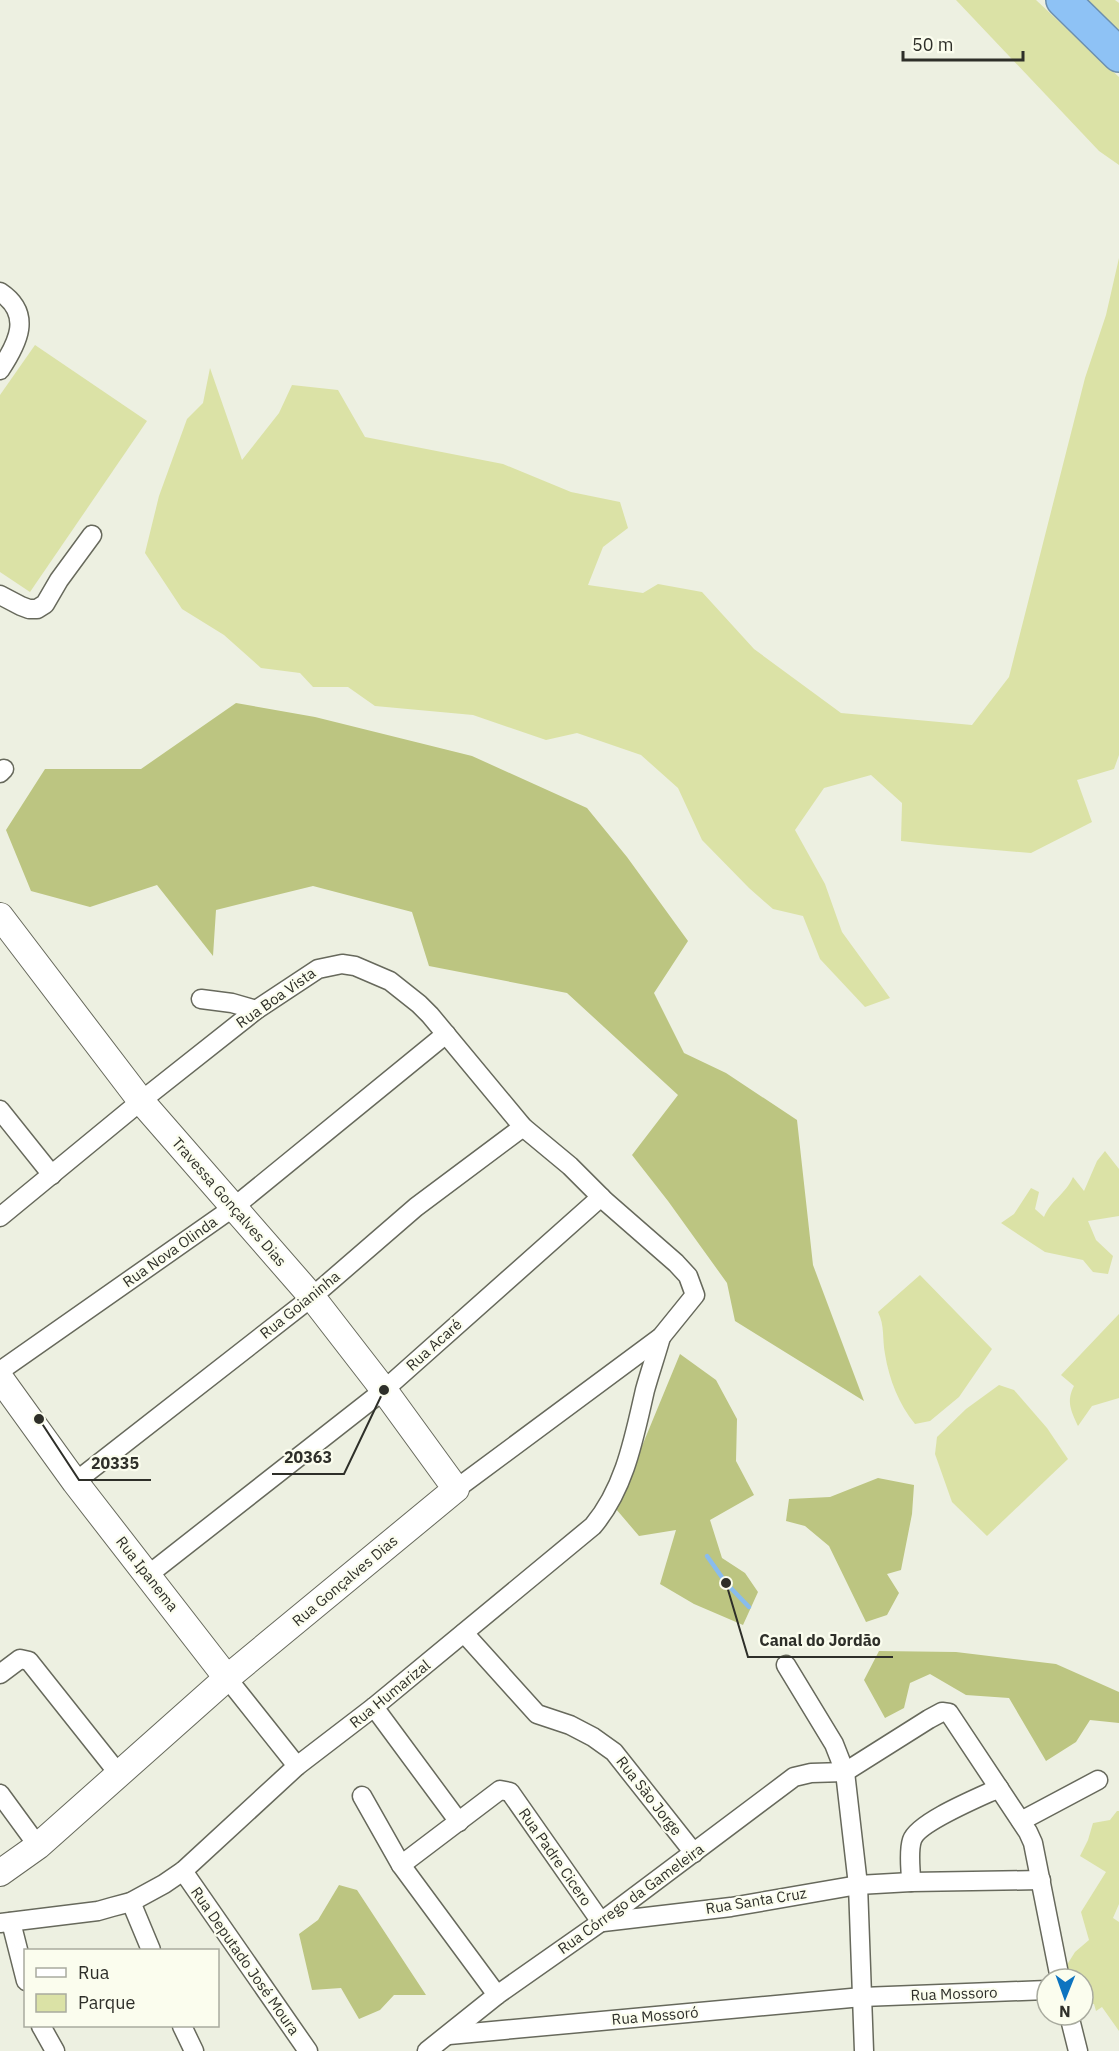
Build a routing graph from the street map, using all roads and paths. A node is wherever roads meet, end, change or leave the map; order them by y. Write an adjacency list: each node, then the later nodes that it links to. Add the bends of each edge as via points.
1 (1063, 0): 2 (highway)
2 (1119, 55)
3 (0, 292): 4 (street, via 17,310 19,334)
4 (0, 370)
5 (92, 535): 6 (street, via 45,604 30,609)
6 (0, 595)
7 (0, 916): 11 (street, Travessa Gonçalves Dias)
8 (201, 999): 9 (street)
9 (256, 1010): 10 (street, Rua Boa Vista, via 318,969 342,964 390,981 419,1004); 11 (street, Rua Boa Vista)
10 (446, 1034): 13 (street, Rua Boa Vista); 16 (street, Rua Nova Olinda)
11 (141, 1101): 14 (street, Rua Boa Vista); 16 (street, Travessa Gonçalves Dias)
12 (0, 1110): 14 (street)
13 (523, 1127): 15 (street, Rua Boa Vista); 19 (street, Rua Goianinha, via 416,1207)
14 (52, 1175): 17 (street, Rua Boa Vista)
15 (601, 1197): 18 (street, Rua Boa Vista, via 686,1273); 23 (street, Rua Acaré)
16 (234, 1207): 19 (street, Travessa Gonçalves Dias); 21 (street, Rua Nova Olinda)
17 (0, 1217)
18 (695, 1295): 20 (street, Rua Gonçalves Dias)
19 (312, 1297): 23 (street, Travessa Gonçalves Dias); 24 (street, Rua Goianinha)
20 (661, 1337): 25 (street, Rua Gonçalves Dias); 27 (street, Rua Humarizal, via 630,1457 603,1513 593,1526)
21 (0, 1371)
22 (0, 1378): 24 (street, Rua Ipanema)
23 (384, 1390): 25 (street, Travessa Gonçalves Dias); 26 (street, Rua Acaré)
24 (75, 1482): 26 (street, Rua Ipanema)
25 (456, 1489): 30 (street, Rua Gonçalves Dias)
26 (148, 1575): 30 (street, Rua Ipanema)
27 (464, 1633): 31 (street, Rua Humarizal); 42 (street, Rua São Jorge, via 537,1714 570,1725 614,1752)
28 (786, 1665): 33 (street, via 834,1744)
29 (0, 1674): 34 (street, via 20,1659 29,1660)
30 (227, 1678): 32 (street, Rua Ipanema); 34 (street, Rua Gonçalves Dias)
31 (374, 1707): 32 (street, Rua Humarizal); 40 (street)
32 (297, 1766): 44 (street, Rua Humarizal)
33 (845, 1772): 36 (street, via 945,1711); 42 (street, Rua Córrego da Gameleira, via 794,1777); 48 (street)
34 (118, 1773): 41 (street, Rua Gonçalves Dias)
35 (1098, 1780): 39 (street)
36 (999, 1788): 39 (street); 47 (street, via 933,1819 914,1836)
37 (0, 1794): 41 (street)
38 (362, 1796): 43 (street)
39 (1021, 1821): 46 (street, via 1033,1843)
40 (459, 1822): 43 (street); 51 (street, Rua Padre Cicero, via 500,1790 510,1792)
41 (38, 1846): 45 (street, Rua Gonçalves Dias)
42 (694, 1853): 51 (street, Rua Córrego da Gameleira)
43 (401, 1865): 56 (street)
44 (183, 1871): 49 (street, Rua Humarizal); 64 (street, Rua Deputado José Moura)
45 (0, 1873)
46 (1041, 1880): 47 (street, Rua Santa Cruz); 53 (street)
47 (911, 1882): 48 (street, Rua Santa Cruz)
48 (858, 1885): 51 (street, Rua Santa Cruz); 57 (street)
49 (131, 1902): 50 (street, Rua Humarizal, via 98,1911); 52 (street)
50 (6, 1922): 54 (street)
51 (601, 1922): 56 (street, Rua Córrego da Gameleira)
52 (151, 1949)
53 (1058, 1967)
54 (24, 1975)
55 (1035, 1990): 57 (street, Rua Mossoro)
56 (497, 1995): 61 (street, Rua Córrego da Gameleira)
57 (862, 1997): 61 (street, Rua Mossoró); 66 (street)
58 (43, 2027): 62 (street)
59 (183, 2027): 63 (street)
60 (1072, 2027): 67 (street)
61 (449, 2035): 65 (street, Rua Córrego da Gameleira)
62 (55, 2051)
63 (194, 2051)
64 (308, 2051)
65 (427, 2051)
66 (864, 2051)
67 (1078, 2051)

